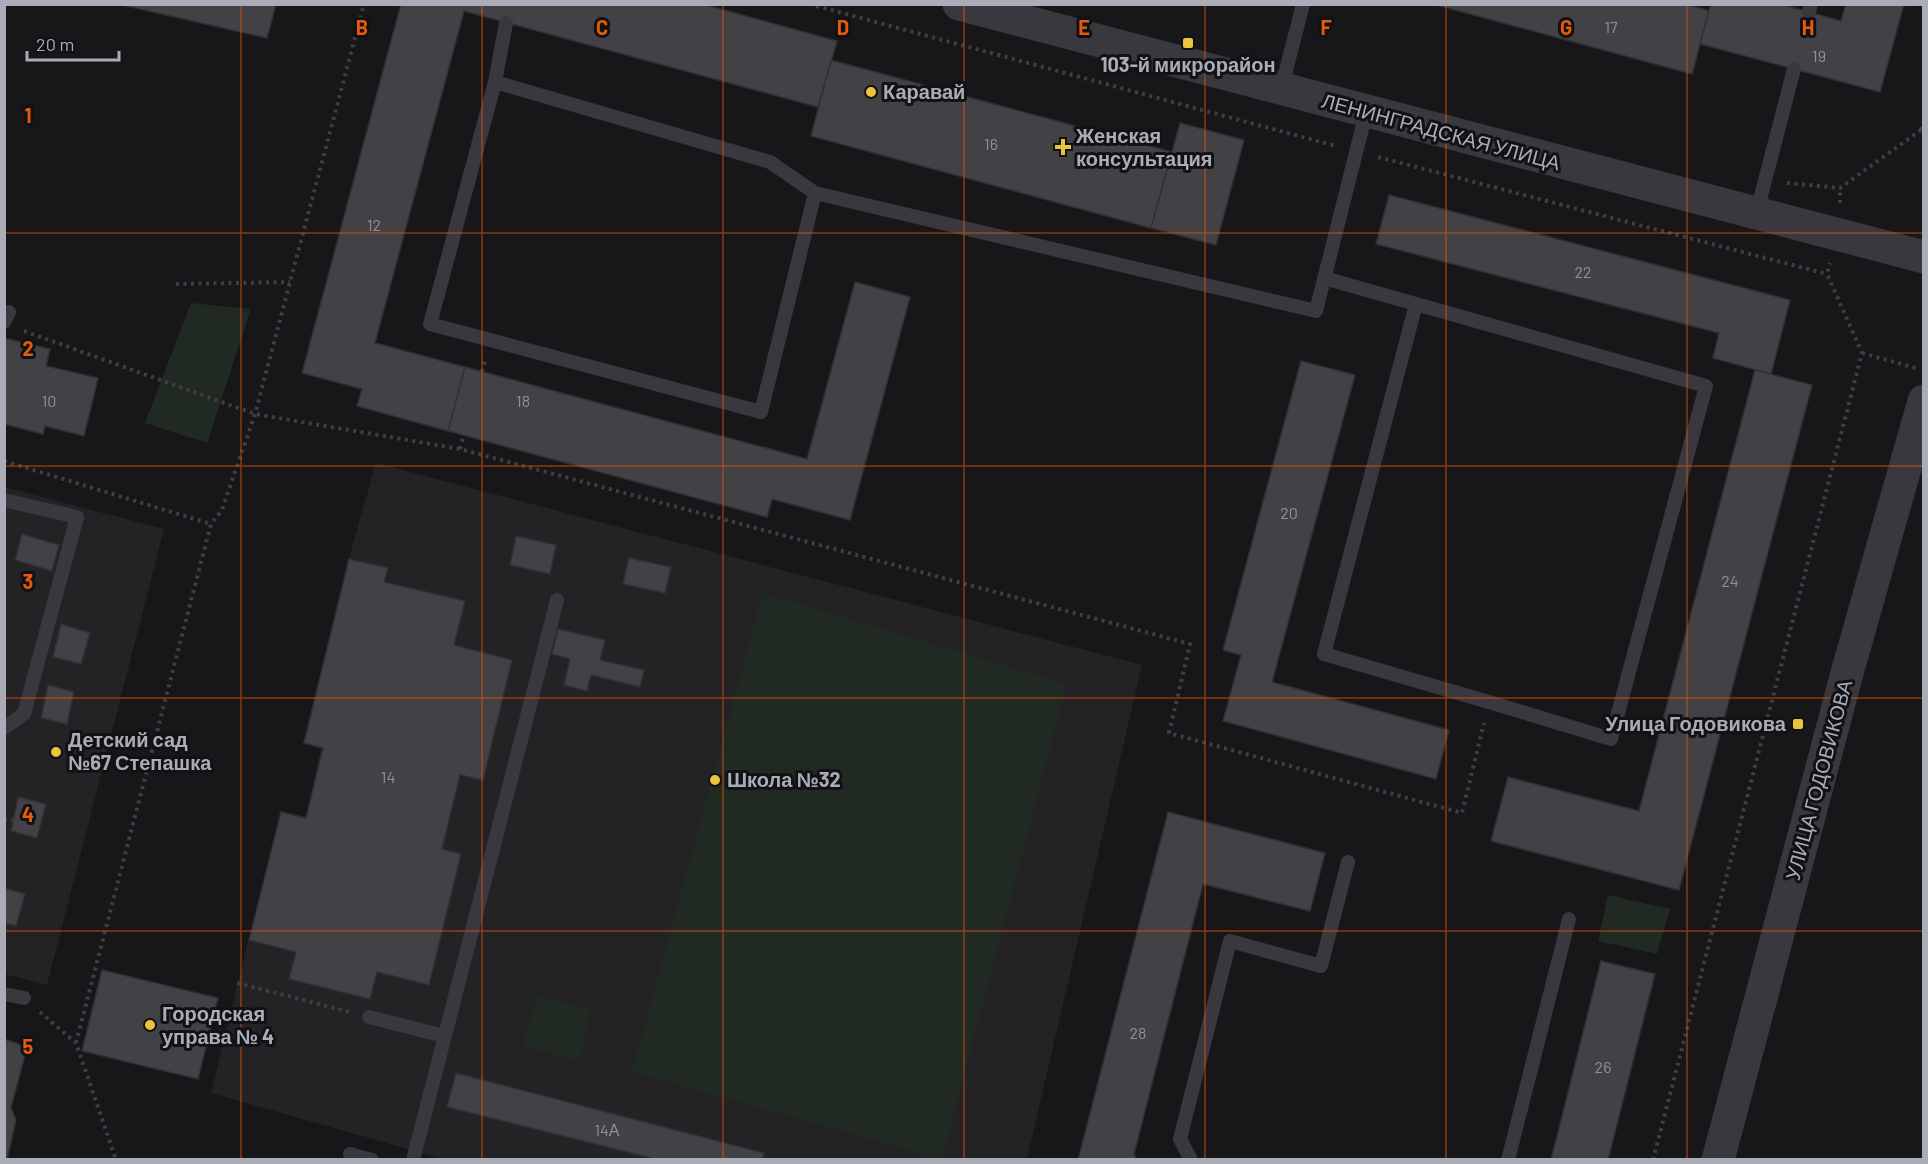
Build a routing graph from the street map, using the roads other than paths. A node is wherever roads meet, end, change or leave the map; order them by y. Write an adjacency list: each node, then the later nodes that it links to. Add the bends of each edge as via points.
1 (959, 4): 6 (street, ЛЕНИНГРАДСКАЯ УЛИЦА)
2 (1303, 4): 6 (lane)
3 (506, 23): 5 (lane)
4 (1794, 69): 9 (lane)
5 (495, 82): 8 (lane, via 770,162); 8 (lane, via 430,324 761,412)
6 (1281, 90): 7 (street, ЛЕНИНГРАДСКАЯ УЛИЦА)
7 (1366, 113): 9 (street, ЛЕНИНГРАДСКАЯ УЛИЦА); 11 (lane)
8 (814, 193): 11 (lane, via 1316,311)
9 (1756, 215): 10 (street, ЛЕНИНГРАДСКАЯ УЛИЦА)
10 (1923, 257)
11 (1324, 278): 12 (lane)
12 (1416, 304): 12 (lane, via 1706,386 1611,739 1324,654)
13 (1923, 401): 28 (street, УЛИЦА ГОДОВИКОВА)
14 (4, 500): 16 (lane, via 77,517 24,714)
15 (557, 600): 22 (lane)
16 (4, 728)
17 (1348, 862): 26 (lane, via 1321,966 1230,941 1180,1139)
18 (1569, 919): 27 (lane)
19 (4, 994): 20 (lane)
20 (24, 998)
21 (369, 1017): 22 (lane)
22 (444, 1036): 25 (lane)
23 (350, 1154): 24 (lane)
24 (372, 1160)
25 (412, 1160)
26 (1191, 1160)
27 (1508, 1160)
28 (1718, 1160)

